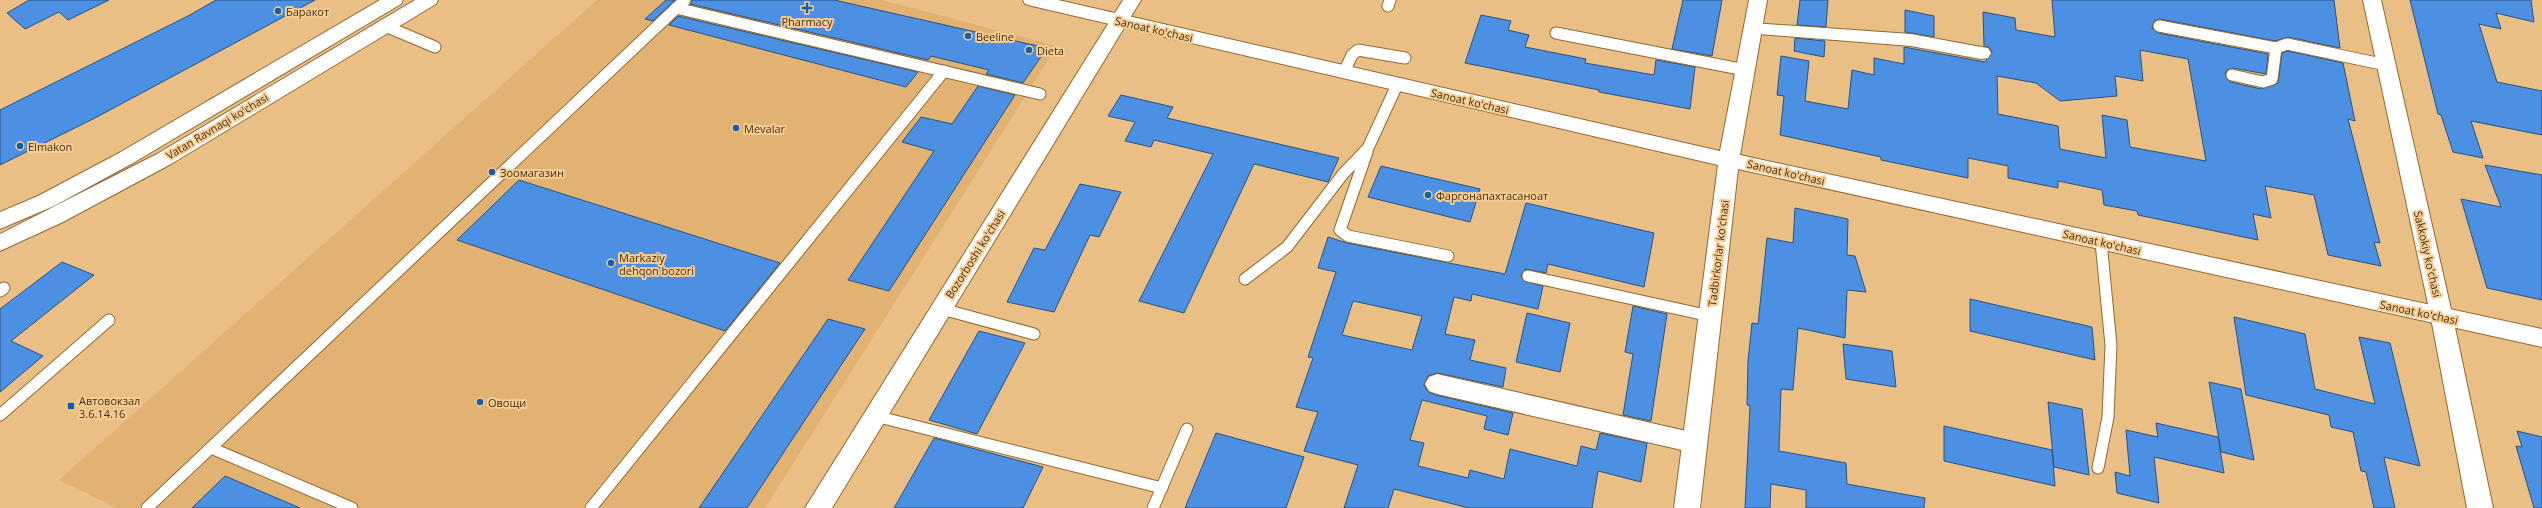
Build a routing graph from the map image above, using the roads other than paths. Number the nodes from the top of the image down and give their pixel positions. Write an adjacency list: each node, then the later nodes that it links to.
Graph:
1 (394, 0): 27 (main road, Vatan Ravnaqi ko'chasi)
2 (429, 0): 10 (main road, Vatan Ravnaqi ko'chasi)
3 (685, 0): 8 (lane)
4 (1032, 0): 9 (main road, Sanoat ko'chasi)
5 (1132, 0): 9 (main road, Bozorboshi ko'chasi)
6 (1758, 0): 12 (main road, Tadbirkorlar ko'chasi)
7 (2372, 0): 18 (main road, Sakkokiy ko'chasi)
8 (676, 8): 20 (lane); 44 (lane)
9 (1119, 22): 21 (main road, Sanoat ko'chasi); 33 (main road, Bozorboshi ko'chasi)
10 (385, 26): 14 (lane); 29 (main road, Vatan Ravnaqi ko'chasi)
11 (2159, 26): 15 (lane)
12 (1753, 29): 16 (main road); 19 (main road, Tadbirkorlar ko'chasi)
13 (1556, 33): 19 (lane)
14 (435, 47)
15 (2276, 48): 18 (lane); 22 (lane)
16 (1981, 53)
17 (1406, 58): 21 (lane)
18 (2386, 65): 35 (main road, Sakkokiy ko'chasi)
19 (1745, 70): 26 (main road, Tadbirkorlar ko'chasi)
20 (944, 71): 24 (lane); 49 (lane)
21 (1344, 72): 23 (main road, Sanoat ko'chasi)
22 (2232, 75)
23 (1396, 85): 25 (lane); 26 (main road, Sanoat ko'chasi)
24 (1040, 94)
25 (1368, 148): 30 (lane); 32 (lane)
26 (1729, 159): 28 (main road, Sanoat ko'chasi); 34 (main road, Tadbirkorlar ko'chasi)
27 (0, 221)
28 (2101, 242): 35 (main road, Sanoat ko'chasi); 45 (lane)
29 (0, 243)
30 (1448, 256)
31 (1528, 276): 34 (lane)
32 (1245, 280)
33 (942, 308): 37 (lane); 41 (main road, Bozorboshi ko'chasi)
34 (1710, 316): 43 (main road, Tadbirkorlar ko'chasi)
35 (2442, 318): 38 (main road, Sanoat ko'chasi); 53 (main road, Sakkokiy ko'chasi)
36 (109, 320): 40 (lane)
37 (1034, 334)
38 (2542, 338)
39 (1437, 384): 43 (main road)
40 (0, 415)
41 (875, 416): 46 (lane); 50 (main road, Bozorboshi ko'chasi)
42 (1187, 429): 46 (lane)
43 (1695, 443): 52 (main road, Tadbirkorlar ko'chasi)
44 (211, 448): 47 (lane); 48 (lane)
45 (2098, 468)
46 (1162, 488): 51 (lane)
47 (147, 508)
48 (352, 508)
49 (591, 508)
50 (818, 508)
51 (1153, 508)
52 (1688, 508)
53 (2480, 508)

